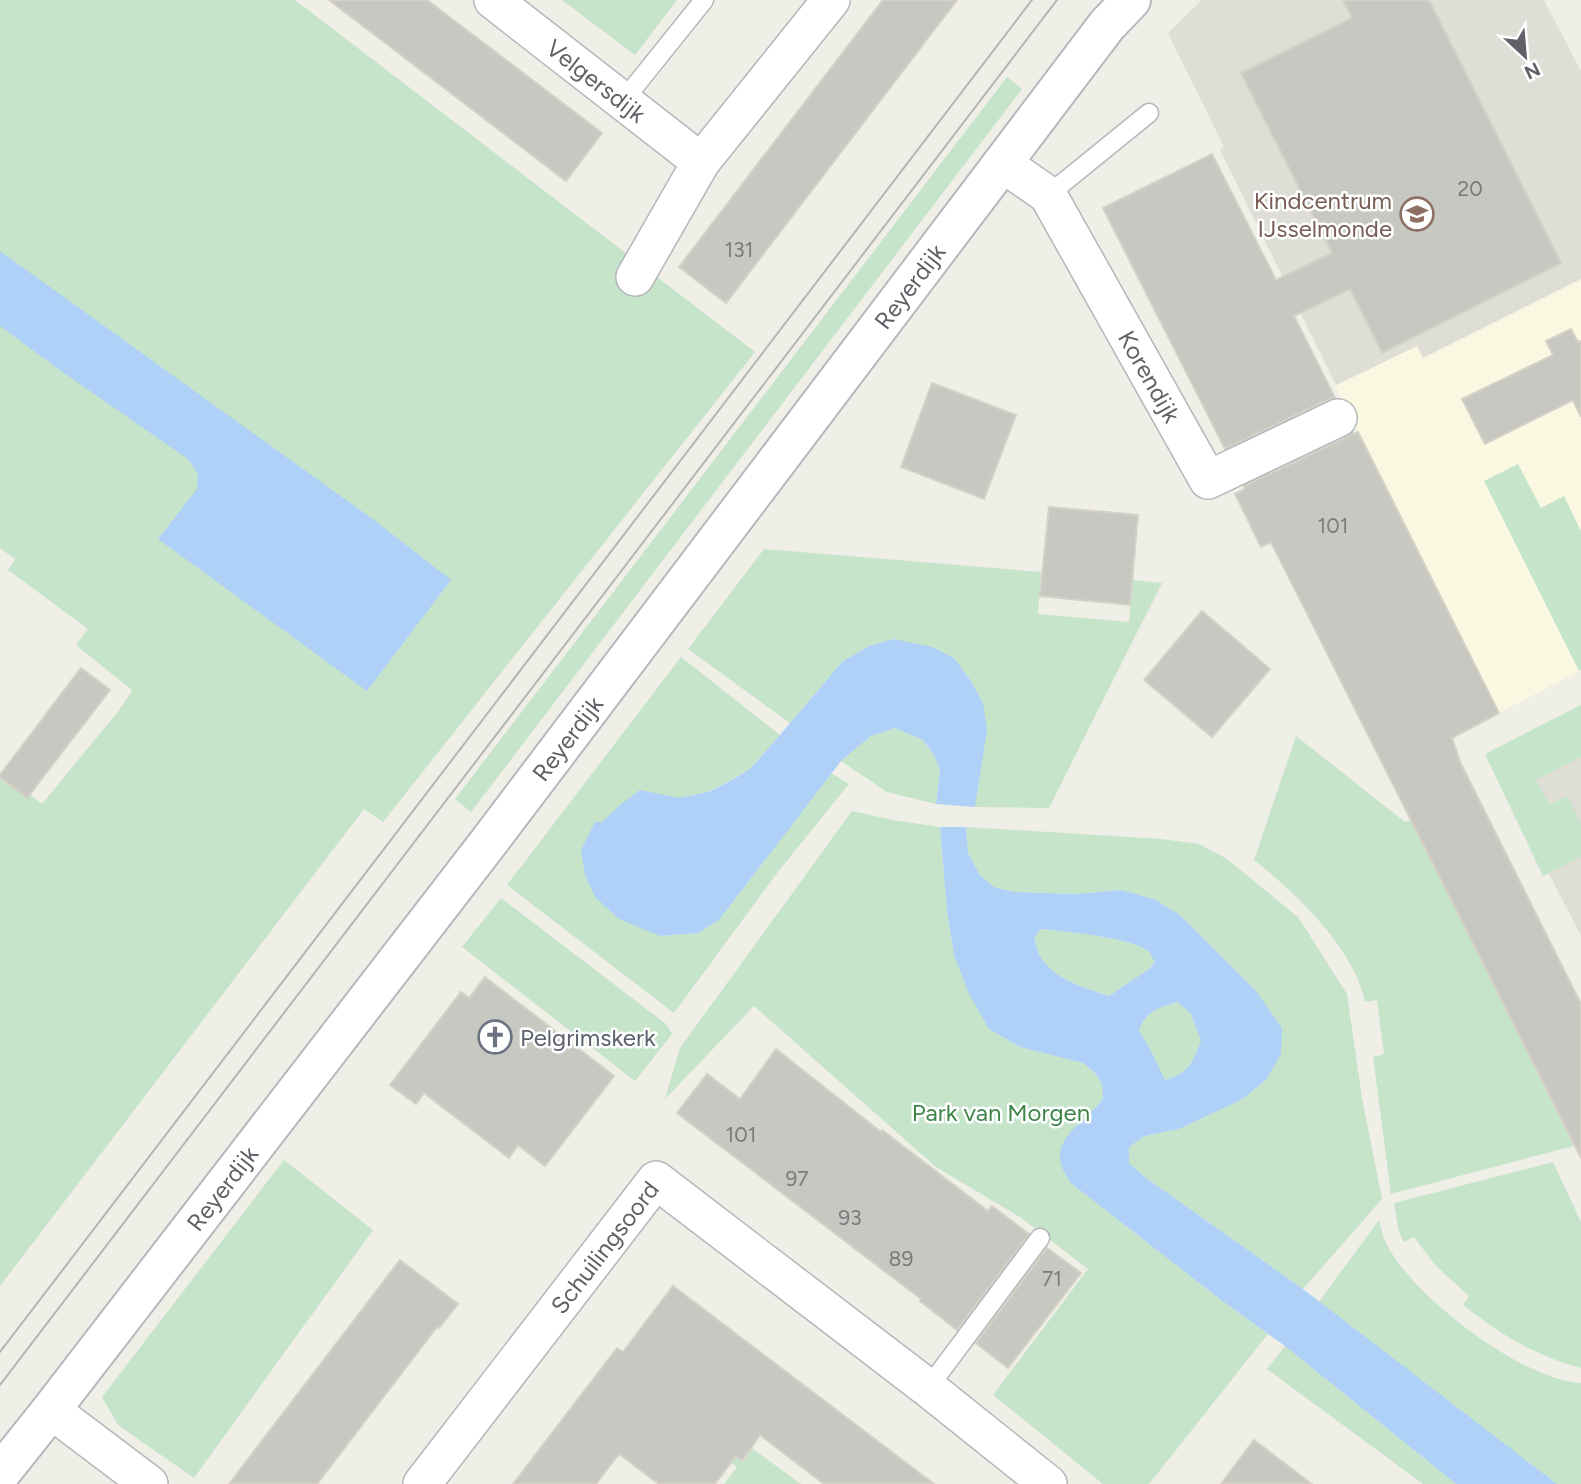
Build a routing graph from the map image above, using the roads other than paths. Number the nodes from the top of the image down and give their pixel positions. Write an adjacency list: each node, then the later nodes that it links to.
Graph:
1 (493, 0): 5 (street, Velgersdijk)
2 (704, 0): 5 (lane)
3 (831, 0): 7 (street)
4 (1131, 0): 8 (street, Reyerdijk)
5 (623, 101): 7 (street, Velgersdijk)
6 (1149, 113): 9 (lane)
7 (702, 162): 10 (street)
8 (1002, 163): 9 (street, Korendijk); 14 (street, Reyerdijk)
9 (1048, 194): 11 (street, Korendijk)
10 (635, 277)
11 (1338, 418)
12 (1040, 1238): 13 (lane)
13 (928, 1388): 17 (street, Schuilingsoord); 18 (street, Schuilingsoord)
14 (51, 1410): 15 (street, Reyerdijk); 16 (street)
15 (0, 1474)
16 (149, 1484)
17 (422, 1484)
18 (1048, 1484)

